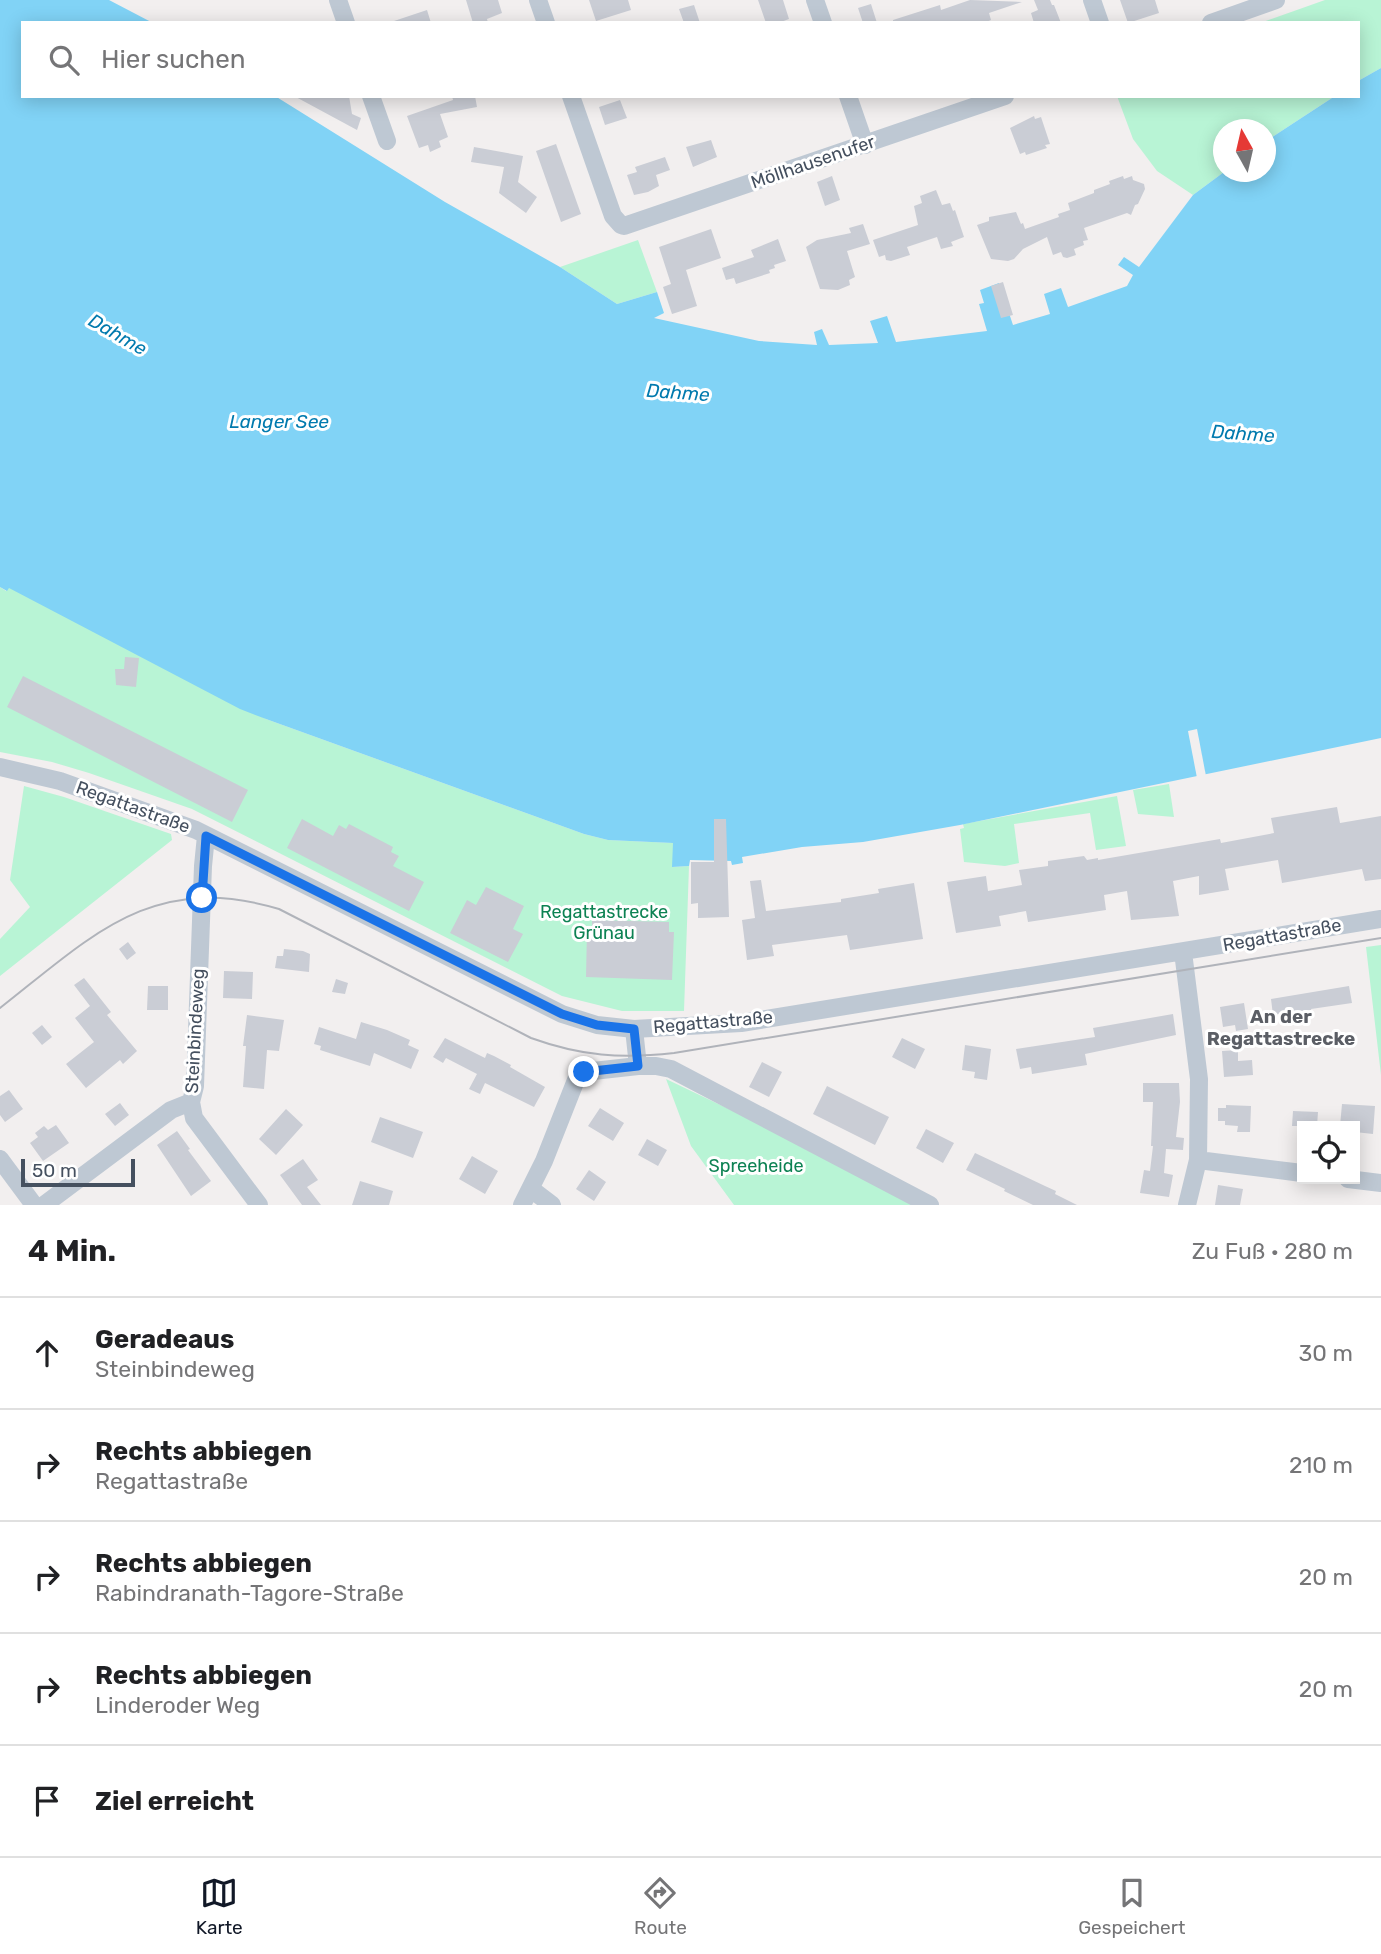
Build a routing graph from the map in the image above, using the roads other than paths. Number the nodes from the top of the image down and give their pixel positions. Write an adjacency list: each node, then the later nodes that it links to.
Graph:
1 (338, 0): 6 (street)
2 (538, 0): 7 (street)
3 (815, 0): 8 (street)
4 (1092, 0): 9 (street)
5 (1276, 0): 10 (street)
6 (345, 21)
7 (544, 21)
8 (821, 21)
9 (1099, 21)
10 (1217, 21)
11 (372, 98): 15 (street)
12 (572, 98): 16 (street, Möllhausenufer)
13 (849, 98): 16 (street)
14 (999, 98): 16 (street, Möllhausenufer)
15 (387, 141)
16 (865, 145)
17 (0, 767): 18 (street, Regattastraße)
18 (206, 836): 21 (street, Regattastraße); 23 (street, Steinbindeweg)
19 (1381, 919): 20 (street, Regattastraße)
20 (1183, 952): 21 (street, Regattastraße); 25 (street)
21 (634, 1029): 22 (street)
22 (638, 1066): 29 (street); 35 (street)
23 (191, 1102): 31 (street); 32 (street, Steinbindeweg)
24 (0, 1159): 30 (street)
25 (1198, 1160): 26 (street); 36 (street)
26 (1297, 1172)
27 (1360, 1180): 28 (street)
28 (1381, 1183)
29 (531, 1189): 33 (street); 34 (street)
30 (34, 1205)
31 (44, 1205)
32 (259, 1205)
33 (522, 1205)
34 (552, 1205)
35 (930, 1205)
36 (1187, 1205)

